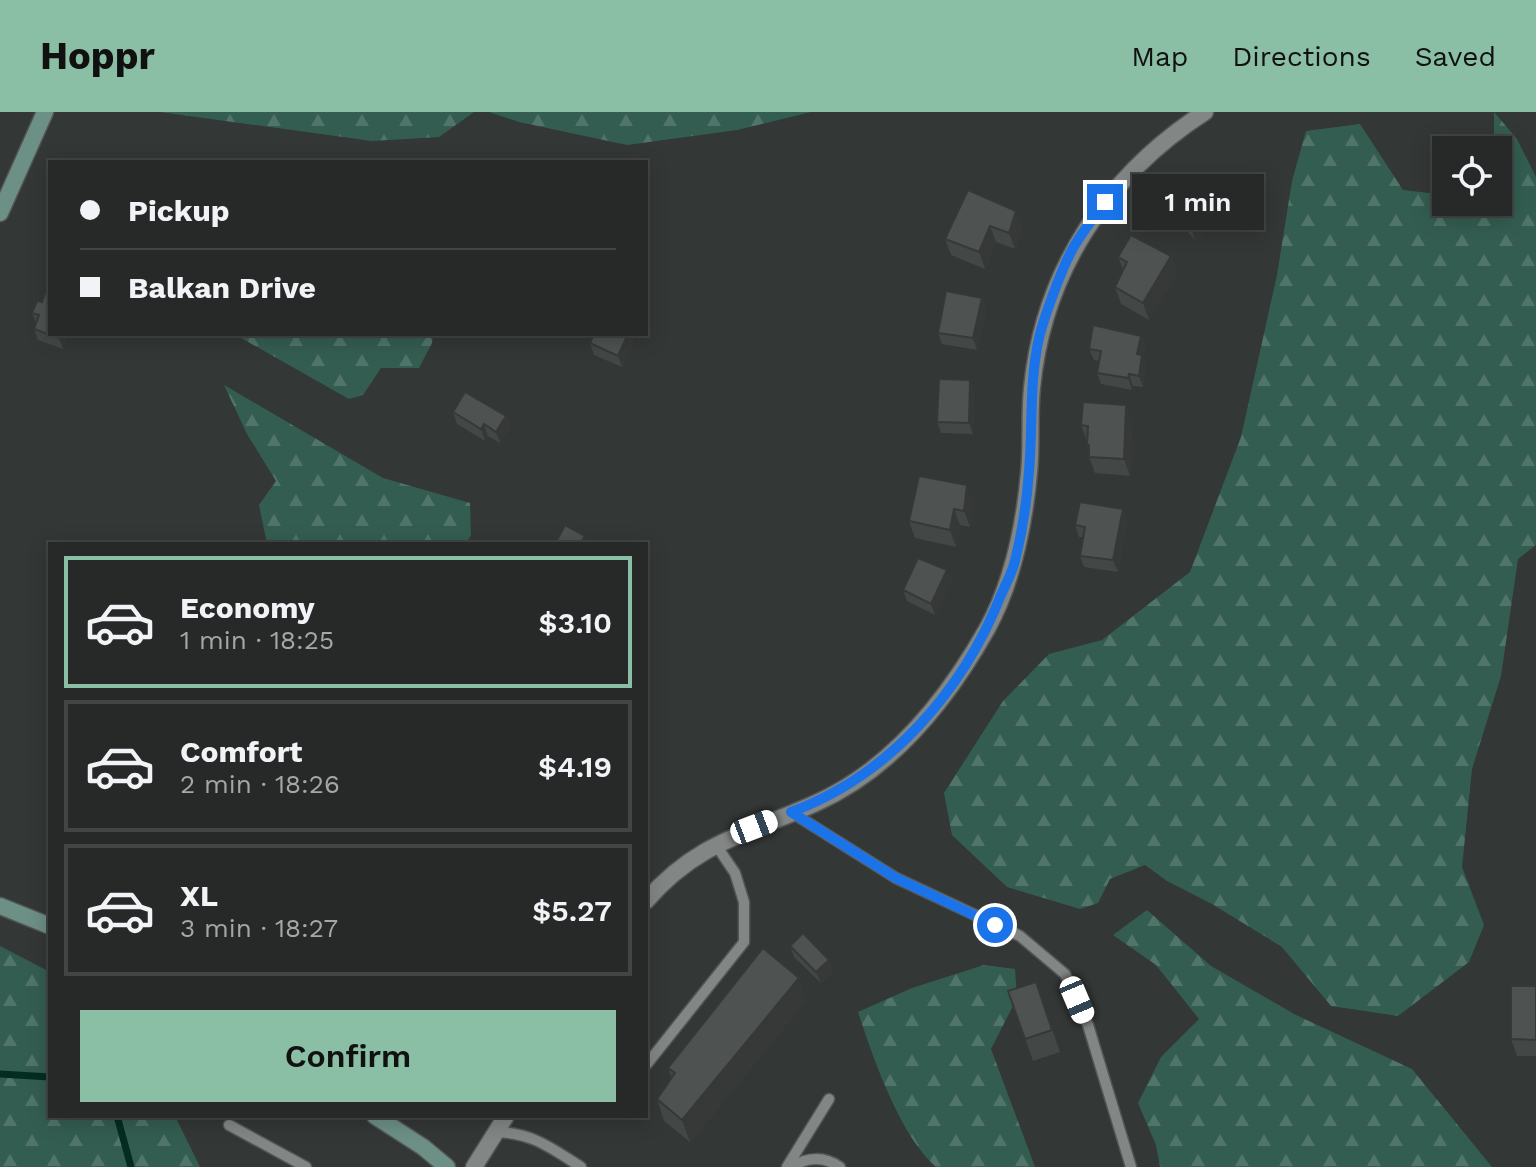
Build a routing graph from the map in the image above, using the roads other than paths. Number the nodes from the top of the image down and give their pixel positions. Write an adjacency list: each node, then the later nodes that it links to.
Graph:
1 (45, 112): 3 (street)
2 (1205, 112): 4 (street)
3 (0, 213)
4 (791, 812): 5 (street); 21 (lane)
5 (716, 845): 6 (street); 9 (lane)
6 (648, 899)
7 (0, 906): 8 (street)
8 (48, 925)
9 (648, 1063)
10 (829, 1099): 19 (lane)
11 (378, 1118): 16 (street)
12 (505, 1118): 14 (street)
13 (229, 1125): 15 (lane)
14 (496, 1132): 17 (street); 18 (lane)
15 (306, 1167)
16 (447, 1167)
17 (474, 1167)
18 (581, 1167)
19 (789, 1167): 20 (lane)
20 (840, 1167)
21 (1131, 1167)

